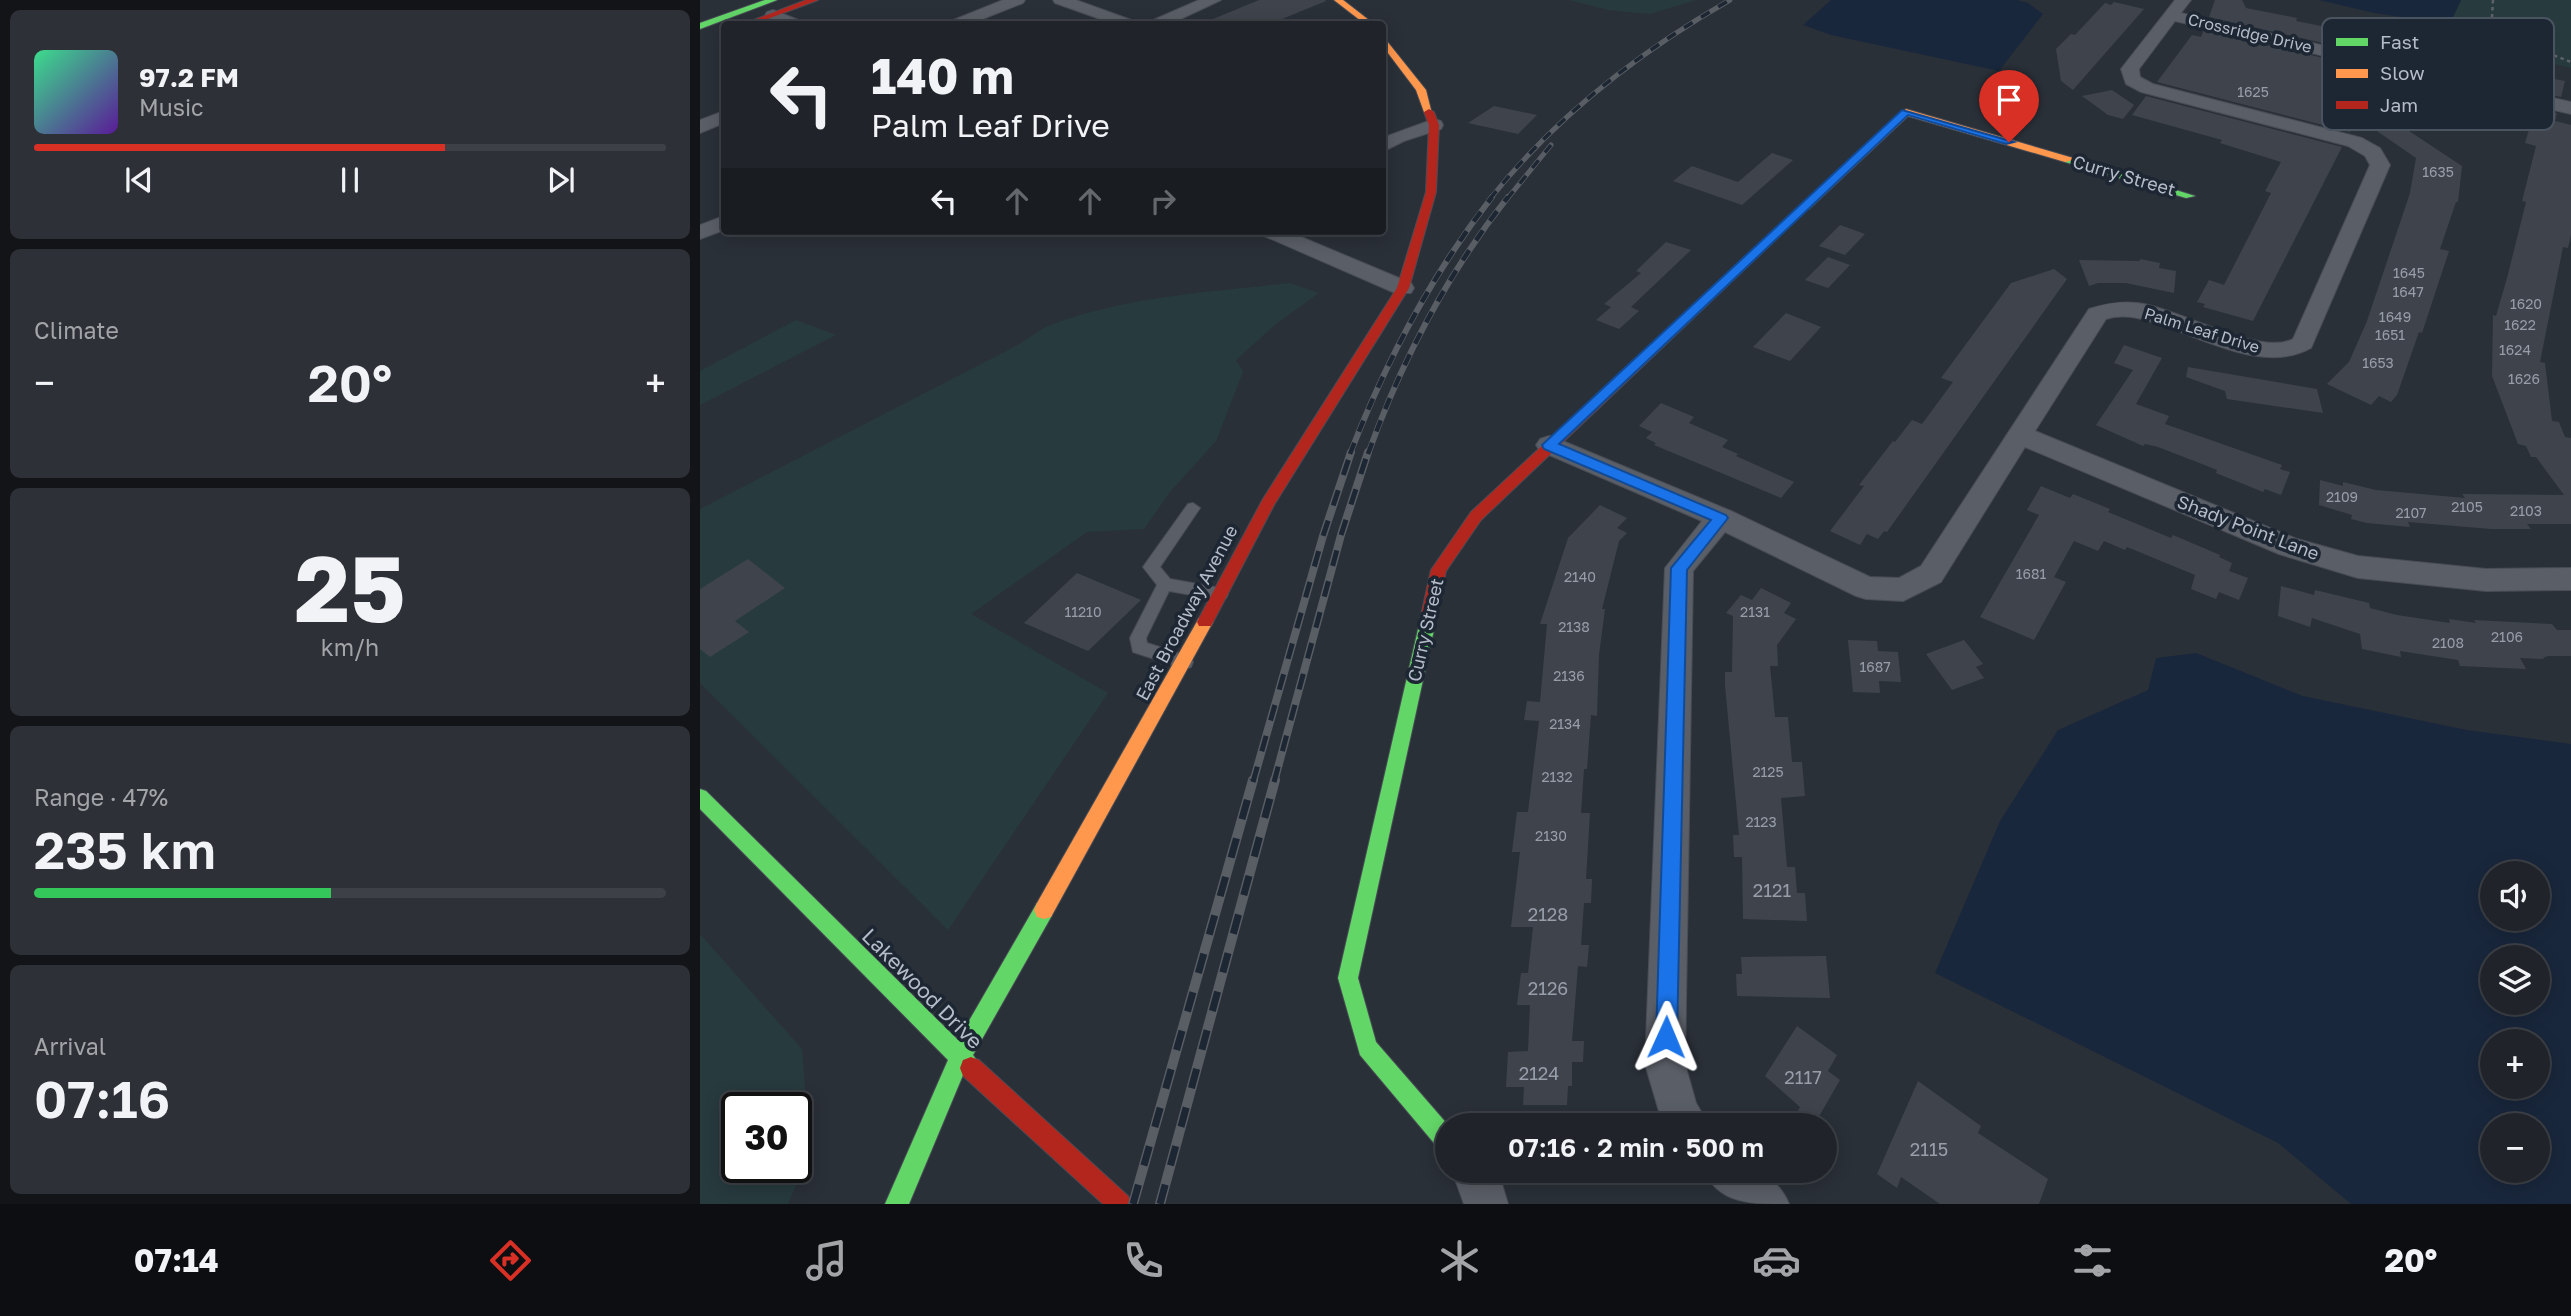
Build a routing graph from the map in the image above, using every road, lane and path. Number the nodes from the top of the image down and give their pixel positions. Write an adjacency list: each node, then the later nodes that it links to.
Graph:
1 (814, 0): 7 (street)
2 (1017, 0): 12 (street)
3 (1061, 0): 13 (street)
4 (1213, 0): 14 (street)
5 (1338, 0): 15 (street)
6 (2493, 0): 9 (path)
7 (773, 7): 10 (street); 11 (street); 16 (street)
8 (2178, 8): 20 (street, Crossridge Drive); 35 (street, Palm Leaf Drive)
9 (2493, 18)
10 (750, 21)
11 (791, 21)
12 (964, 21)
13 (1120, 21)
14 (1164, 21)
15 (1366, 21)
16 (700, 26)
17 (721, 33): 18 (street)
18 (700, 41)
19 (1386, 43): 27 (street, East Broadway Avenue)
20 (2322, 45)
21 (2554, 56): 22 (path)
22 (2571, 62)
23 (2554, 104): 24 (street, Crossridge Drive)
24 (2571, 108)
25 (721, 118): 28 (street)
26 (1392, 120): 27 (street)
27 (1434, 125): 29 (street); 34 (street, East Broadway Avenue)
28 (700, 127)
29 (1386, 144)
30 (2190, 196): 36 (street, Curry Street)
31 (721, 223): 32 (street)
32 (700, 233)
33 (1278, 235): 34 (street)
34 (1403, 288): 41 (street, East Broadway Avenue)
35 (2020, 435): 38 (street, Palm Leaf Drive); 39 (street, Shady Point Lane)
36 (1549, 445): 38 (street, Palm Leaf Drive); 46 (street, Curry Street)
37 (1194, 508): 40 (lane)
38 (1721, 518): 45 (street)
39 (2571, 579)
40 (1165, 584): 41 (lane); 42 (lane)
41 (1220, 594): 42 (street, East Broadway Avenue)
42 (1185, 662): 44 (street, East Broadway Avenue)
43 (700, 797): 44 (street, Lakewood Drive)
44 (960, 1058): 49 (street, Lakewood Drive); 50 (street, East Broadway Avenue)
45 (1679, 1113)
46 (1435, 1127)
47 (1481, 1183): 51 (street)
48 (1737, 1183): 52 (street)
49 (1110, 1202)
50 (897, 1204)
51 (1486, 1204)
52 (1767, 1204)

